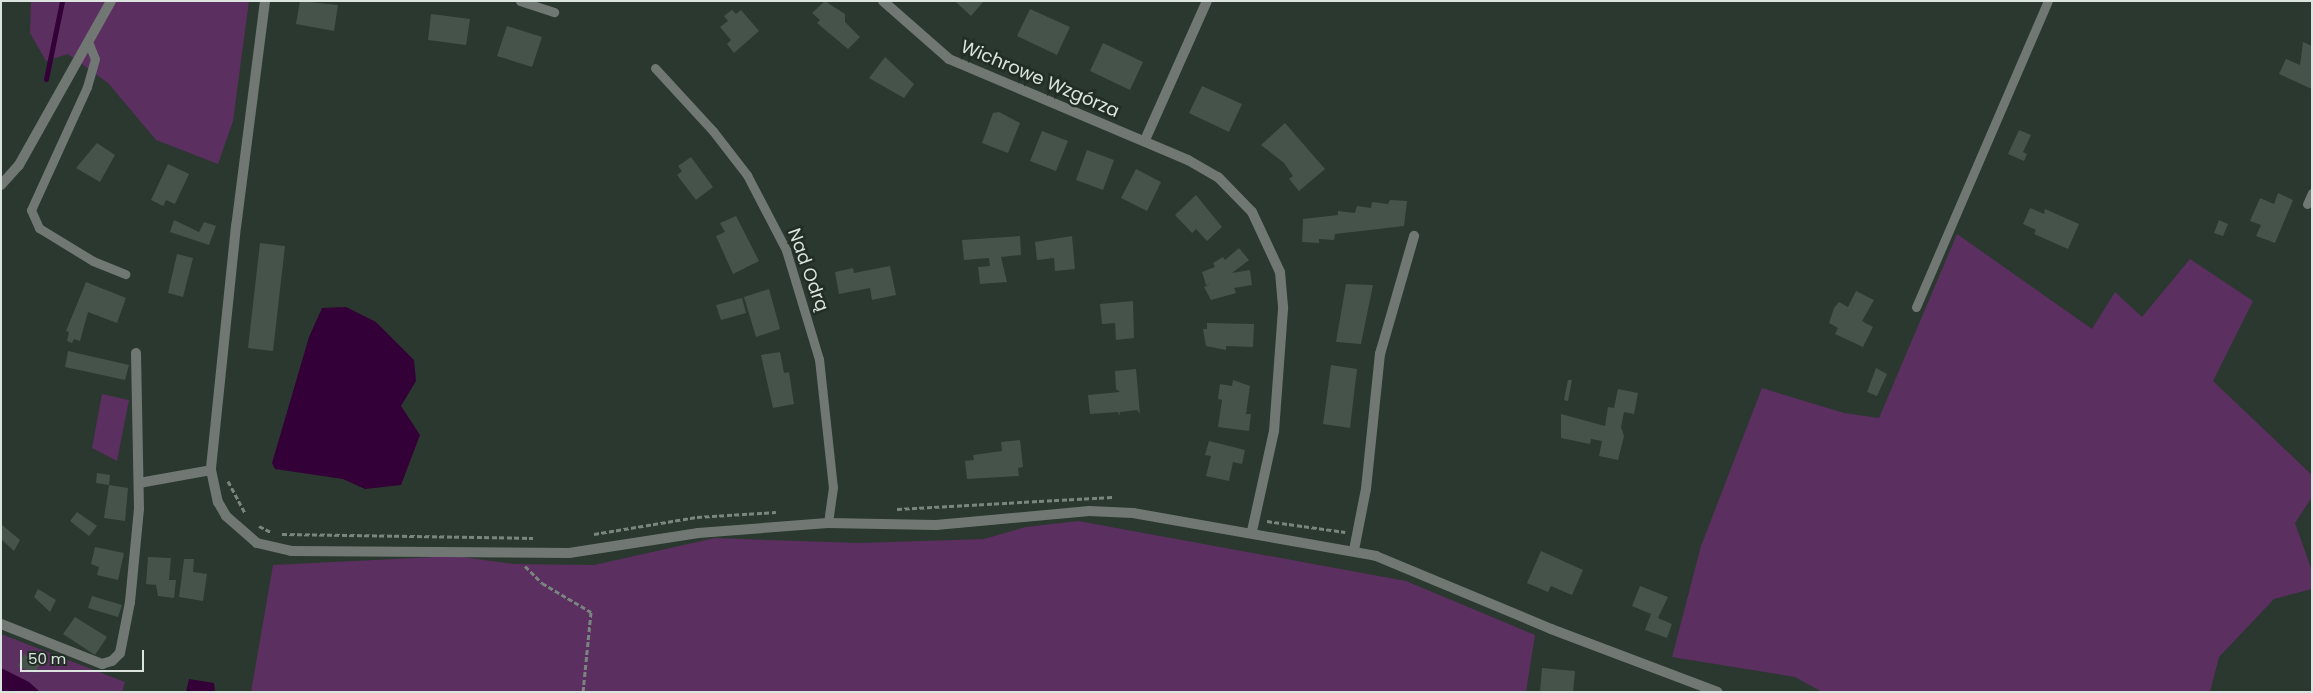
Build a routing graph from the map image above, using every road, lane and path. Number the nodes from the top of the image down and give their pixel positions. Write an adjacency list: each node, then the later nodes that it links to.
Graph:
1 (111, 1): 8 (street)
2 (265, 1): 18 (street)
3 (520, 1): 7 (lane)
4 (883, 1): 10 (street, Wichrowe Wzgórza)
5 (1208, 1): 10 (street)
6 (2048, 1): 16 (lane)
7 (554, 12)
8 (89, 44): 11 (street); 15 (lane)
9 (655, 68): 20 (lane, Nad Odrą)
10 (1145, 140): 21 (street, Wichrowe Wzgórza)
11 (1, 185)
12 (2312, 193): 13 (lane)
13 (2306, 204)
14 (1414, 236): 22 (street)
15 (125, 274)
16 (1916, 307)
17 (136, 353): 19 (street)
18 (211, 470): 19 (street); 23 (street)
19 (139, 483): 24 (street)
20 (828, 523): 21 (street); 23 (street)
21 (1252, 531): 22 (street)
22 (1354, 550): 26 (street)
23 (512, 553): 25 (path)
24 (1, 624)
25 (582, 692)
26 (1718, 692)

